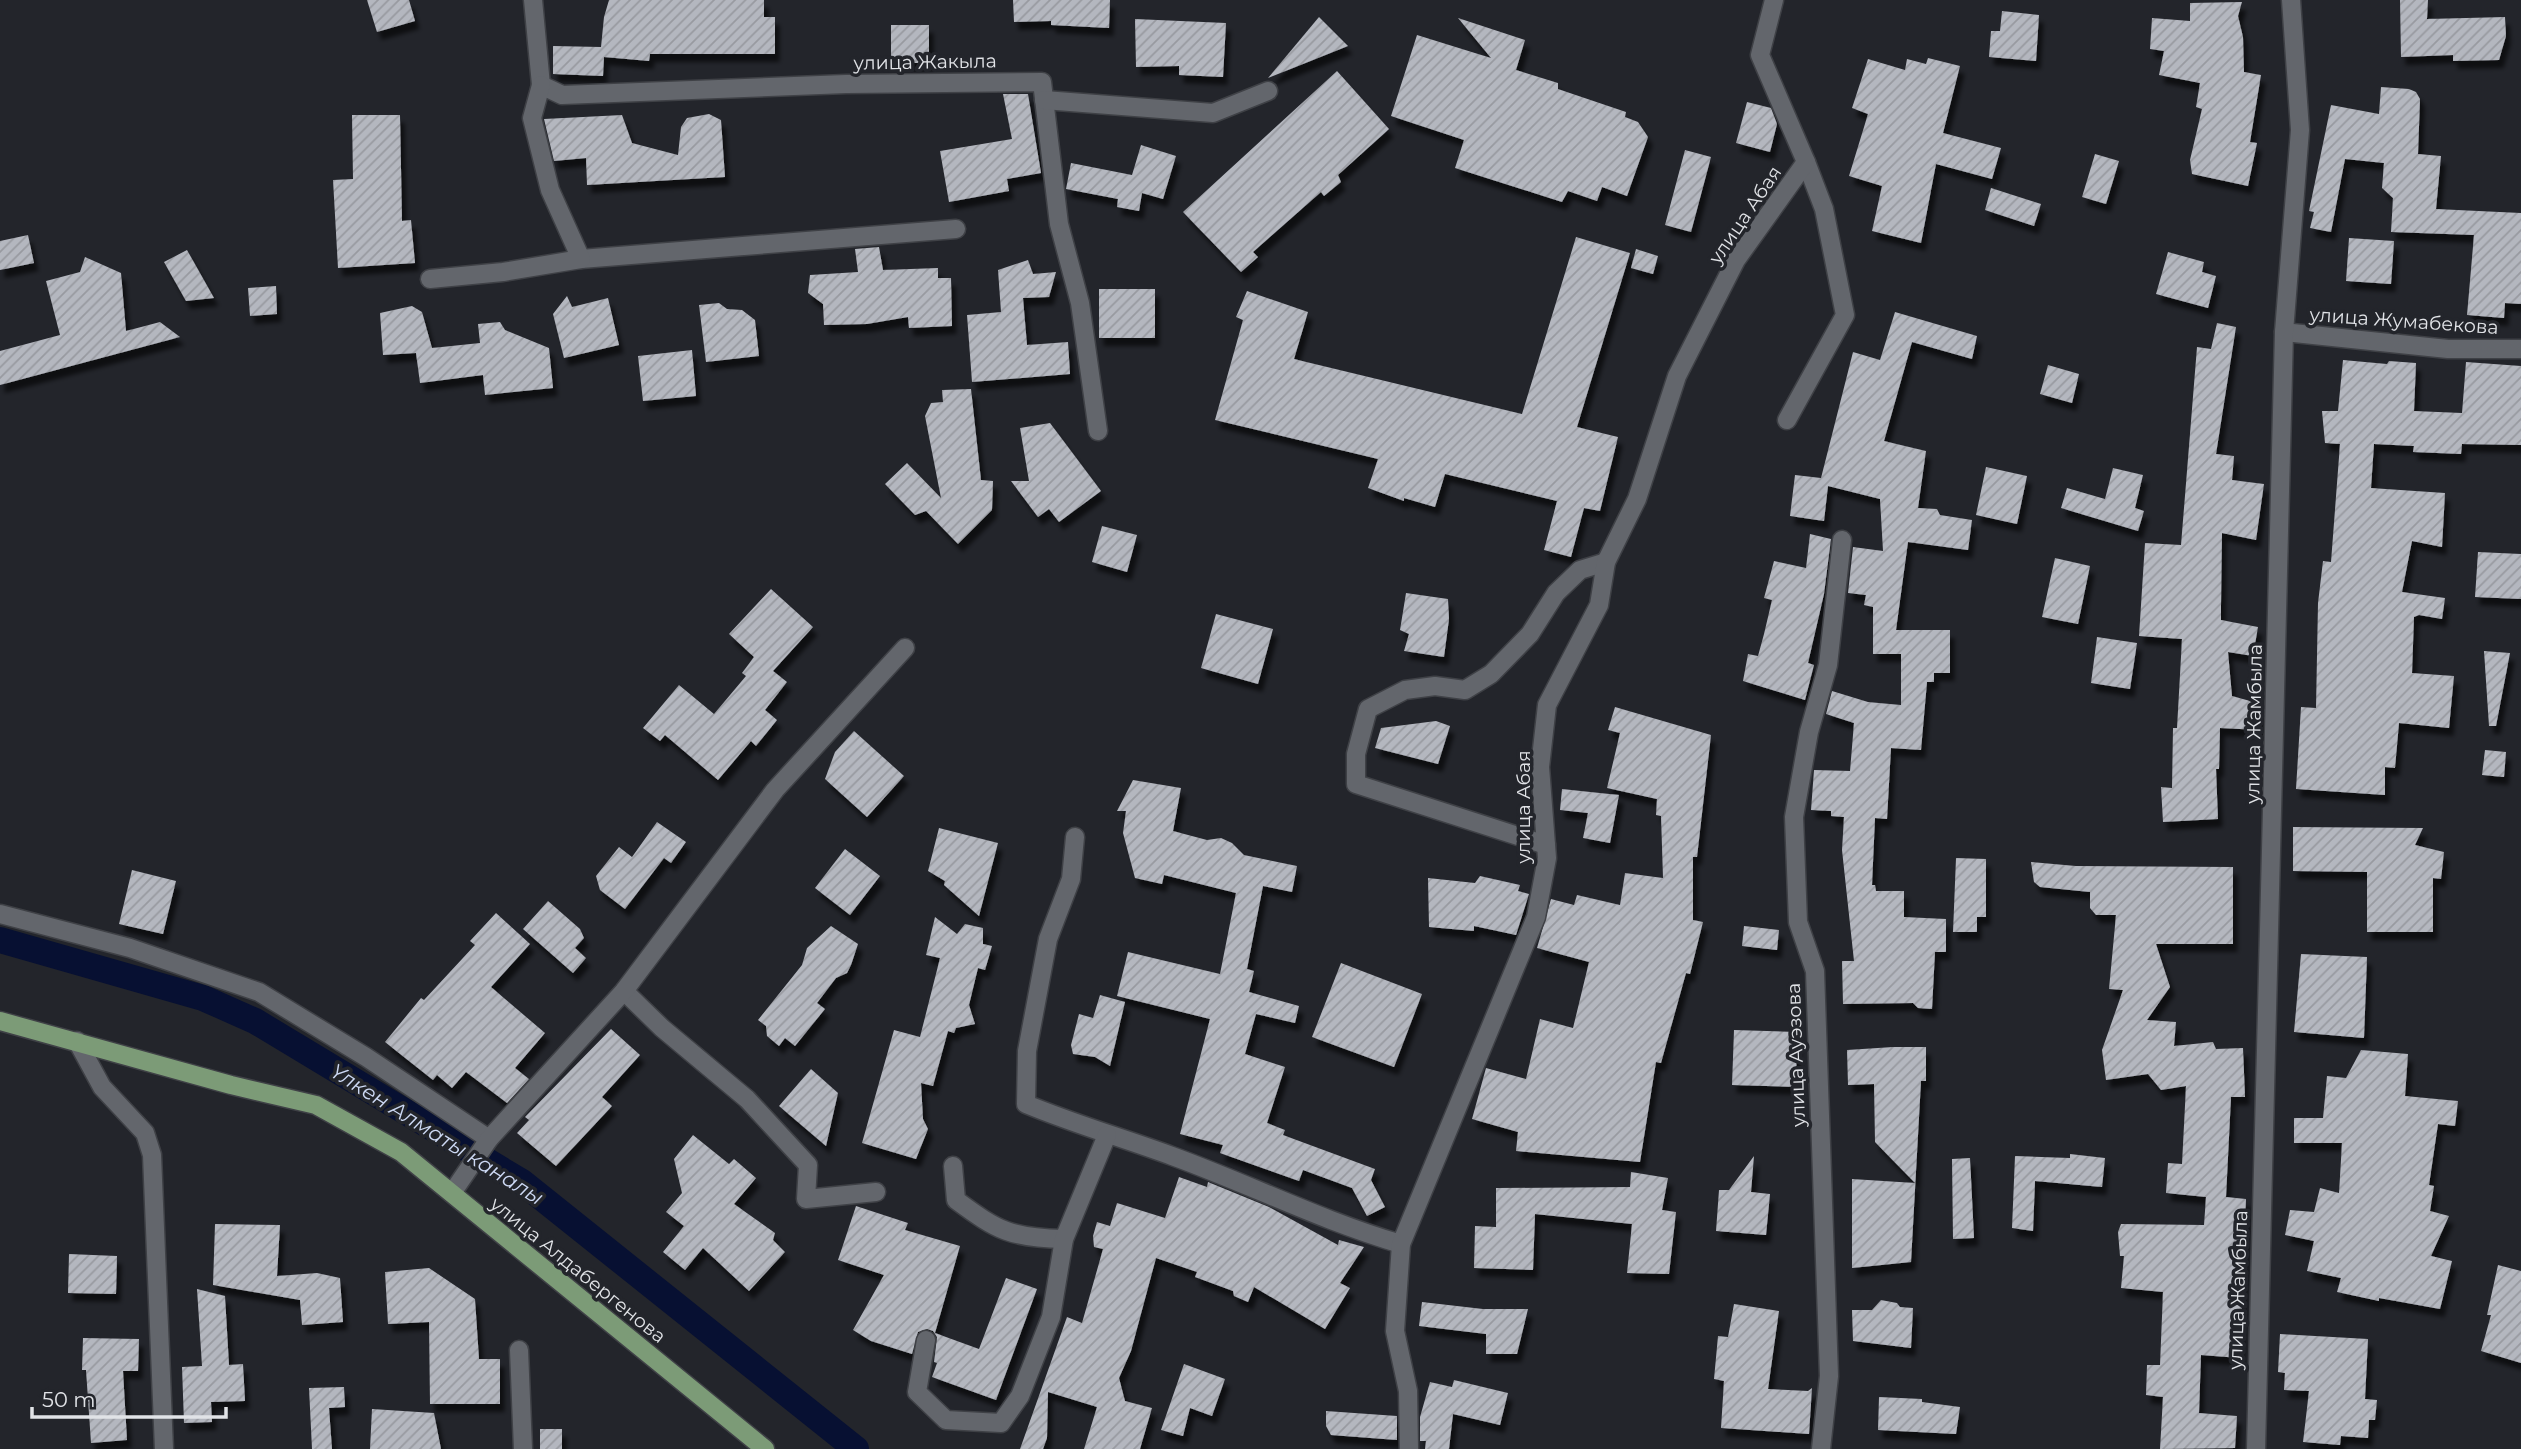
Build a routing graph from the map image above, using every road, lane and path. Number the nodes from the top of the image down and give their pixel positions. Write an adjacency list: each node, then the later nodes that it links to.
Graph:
1 (533, 0): 4 (street)
2 (1774, 0): 7 (street, улица Абая)
3 (2291, 0): 11 (street, улица Жамбыла)
4 (541, 85): 6 (street, улица Жакыла); 9 (street)
5 (1268, 91): 6 (street)
6 (1044, 100): 14 (street)
7 (1807, 162): 13 (street); 16 (street, улица Абая)
8 (956, 229): 9 (street)
9 (581, 259): 10 (street)
10 (430, 279)
11 (2284, 332): 12 (street, улица Жумабекова); 38 (street, улица Жамбыла)
12 (2521, 349)
13 (1787, 419)
14 (1098, 431)
15 (1842, 540): 37 (street, улица Ауэзова)
16 (1606, 562): 19 (street, улица Абая); 19 (street)
17 (905, 648): 21 (street)
18 (1075, 837): 24 (street)
19 (1546, 845): 30 (street, улица Абая)
20 (0, 914): 25 (street)
21 (624, 991): 25 (street); 27 (street)
22 (0, 1021): 23 (main road, улица Алдабергенова)
23 (77, 1041): 28 (main road, улица Алдабергенова); 33 (street)
24 (1107, 1135): 29 (street); 30 (street)
25 (489, 1139): 28 (street)
26 (953, 1166): 29 (street)
27 (876, 1192)
28 (452, 1194): 35 (main road, улица Алдабергенова)
29 (1064, 1239): 31 (street)
30 (1401, 1244): 36 (street, улица Абая)
31 (926, 1340)
32 (519, 1350): 34 (street)
33 (164, 1449)
34 (523, 1449)
35 (765, 1449)
36 (1409, 1449)
37 (1821, 1449)
38 (2256, 1449)

